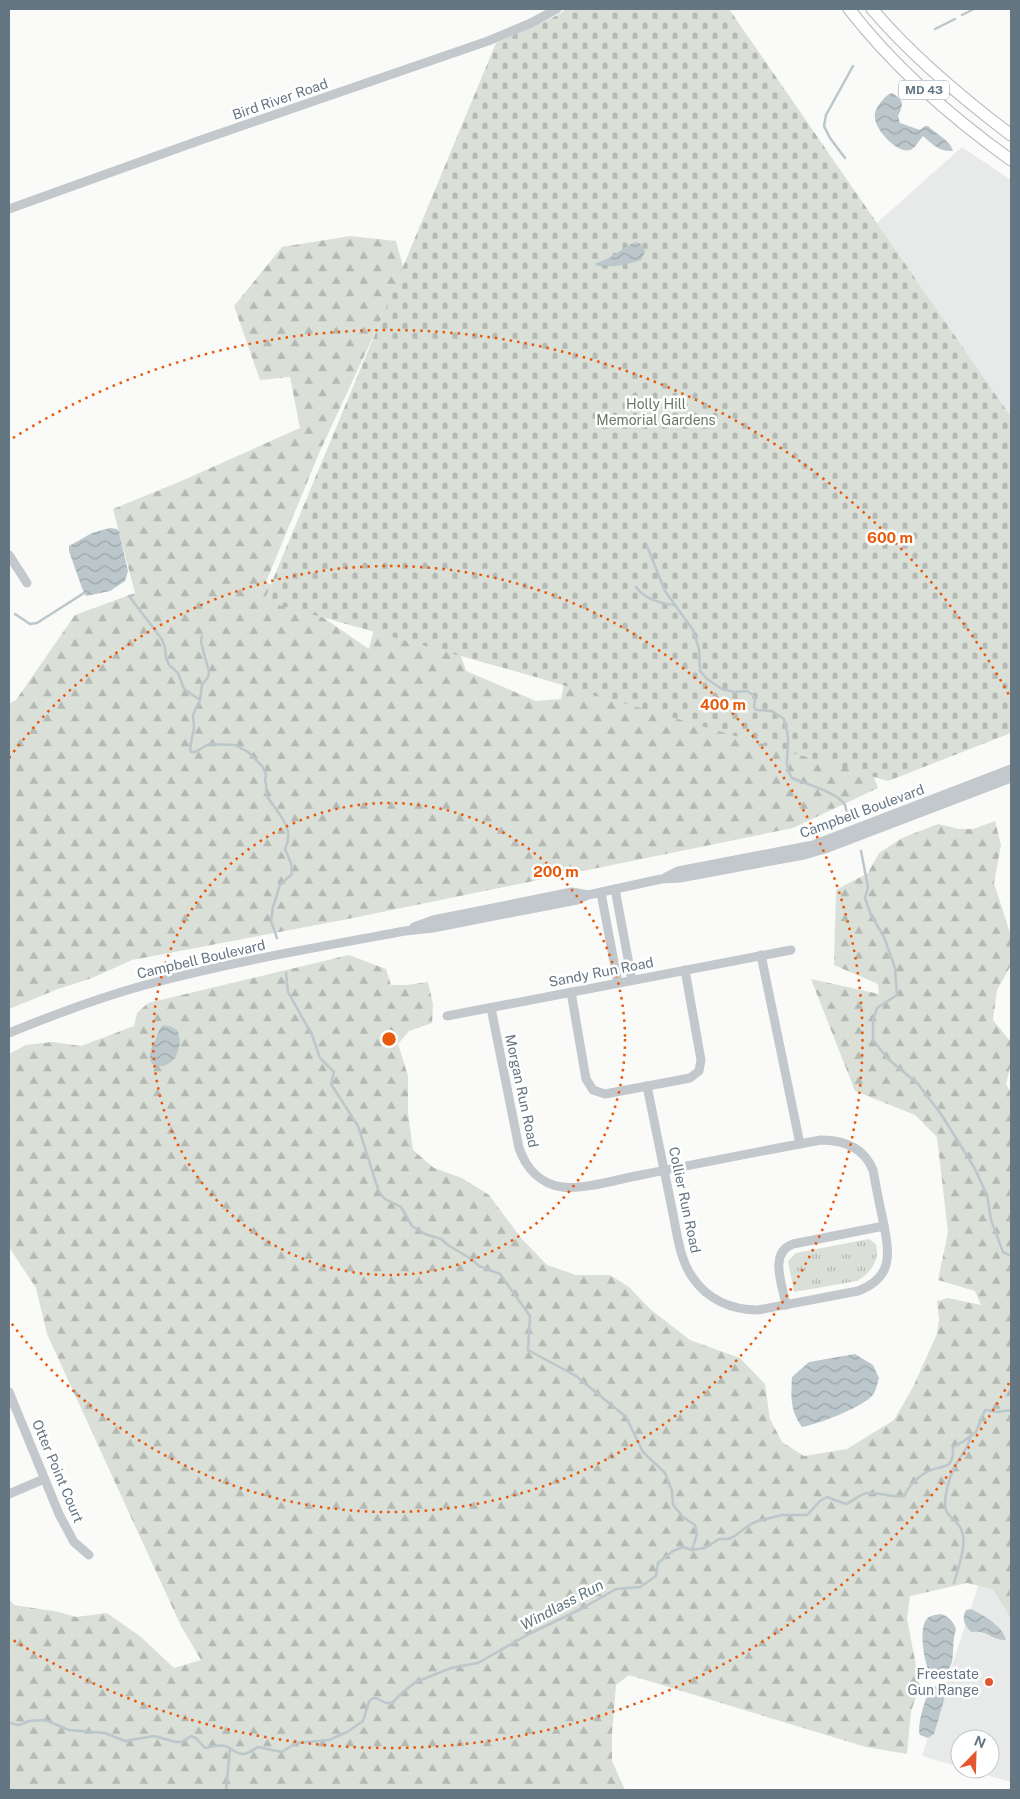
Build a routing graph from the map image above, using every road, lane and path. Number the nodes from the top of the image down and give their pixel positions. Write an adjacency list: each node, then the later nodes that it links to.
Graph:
1 (557, 9): 6 (street, Bird River Road)
2 (849, 9): 5 (main road, MD 43)
3 (872, 9): 4 (main road, MD 43)
4 (1011, 136)
5 (1011, 160)
6 (9, 209)
7 (9, 555): 8 (street)
8 (27, 583)
9 (1011, 769): 11 (street, Campbell Boulevard)
10 (1011, 778): 11 (street, Campbell Boulevard)
11 (661, 879): 12 (street, Campbell Boulevard)
12 (615, 889): 13 (street, Campbell Boulevard); 17 (street)
13 (601, 892): 18 (street); 22 (street, Campbell Boulevard)
14 (791, 950): 15 (street, Sandy Run Road)
15 (762, 956): 16 (street, Sandy Run Road); 24 (street)
16 (686, 970): 17 (street, Sandy Run Road); 23 (street)
17 (632, 980): 18 (street, Sandy Run Road)
18 (618, 983): 19 (street, Sandy Run Road)
19 (571, 992): 20 (street, Sandy Run Road); 23 (street)
20 (491, 1008): 21 (street, Sandy Run Road); 25 (street, Morgan Run Road)
21 (447, 1016)
22 (9, 1033)
23 (647, 1086): 25 (street, Collier Run Road)
24 (800, 1144): 25 (street, Morgan Run Road); 26 (street, Collier Run Road)
25 (664, 1170): 27 (street, Collier Run Road)
26 (884, 1226): 27 (street, Collier Run Road); 27 (street)
27 (786, 1305)
28 (9, 1392): 29 (street, Otter Point Court)
29 (44, 1479): 30 (street); 31 (street, Otter Point Court)
30 (9, 1494)
31 (89, 1556)

